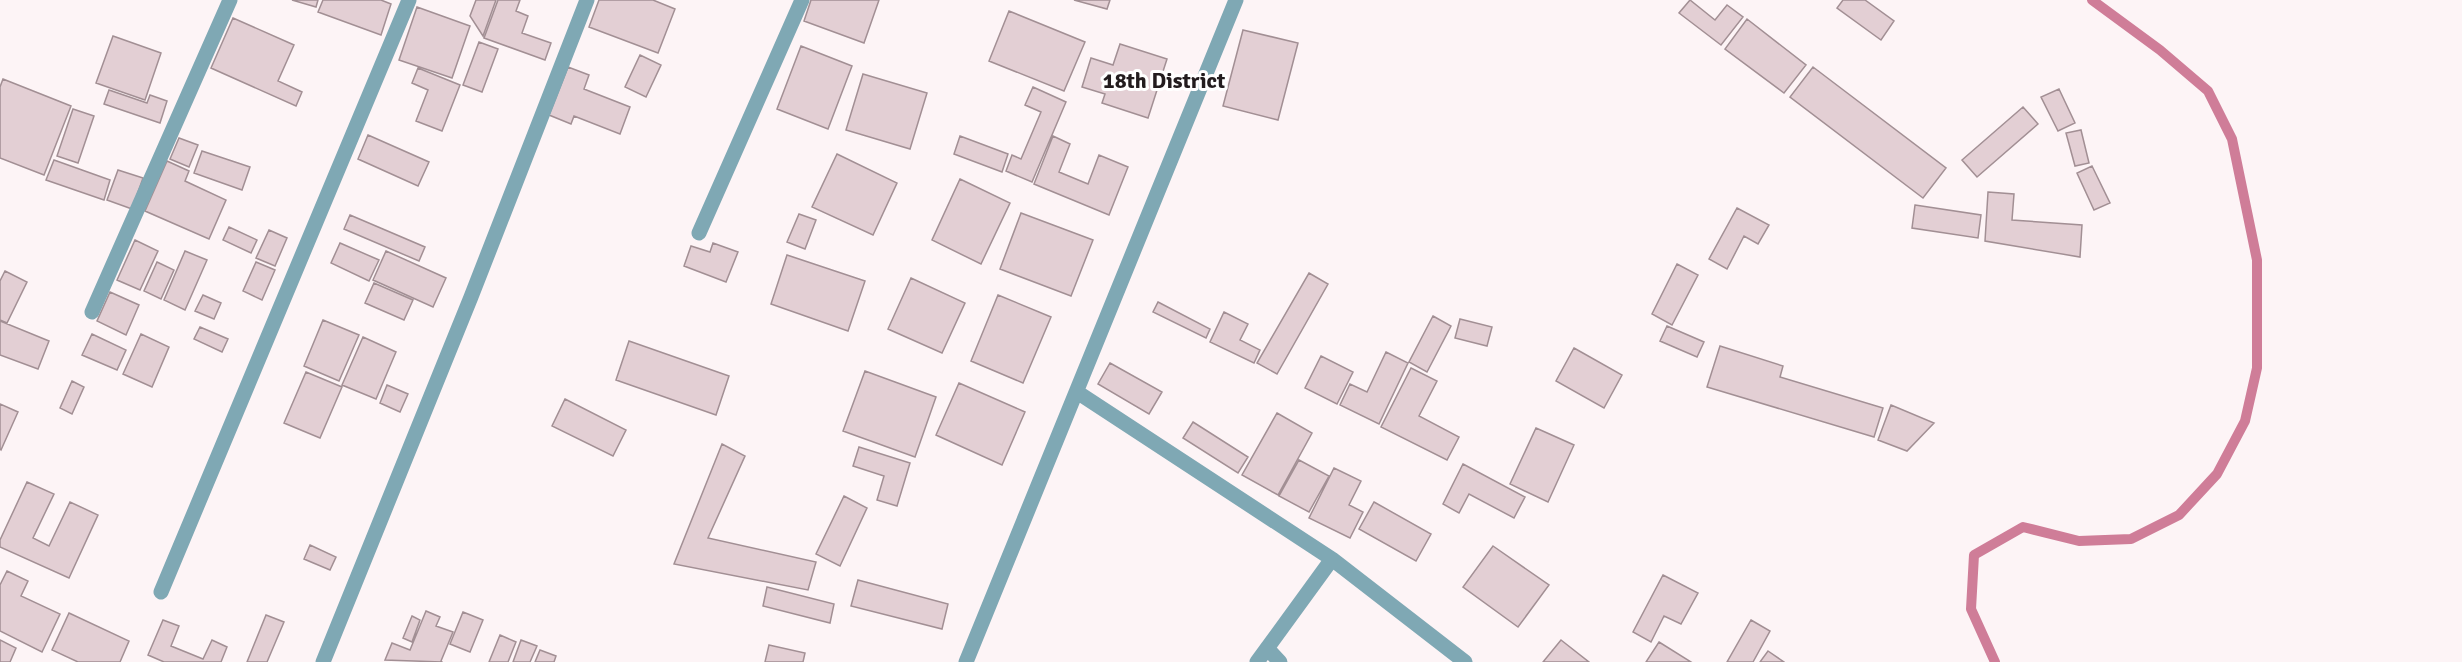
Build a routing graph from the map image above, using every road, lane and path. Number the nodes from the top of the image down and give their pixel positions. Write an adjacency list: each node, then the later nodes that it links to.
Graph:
1 (230, 0): 7 (street)
2 (409, 0): 10 (street)
3 (587, 0): 12 (street)
4 (802, 0): 6 (street)
5 (1236, 0): 8 (street)
6 (699, 233)
7 (92, 312)
8 (1077, 392): 9 (street); 13 (street)
9 (1332, 559): 11 (street); 16 (street)
10 (161, 592)
11 (1267, 648): 14 (street); 15 (street)
12 (323, 662)
13 (966, 662)
14 (1257, 662)
15 (1280, 662)
16 (1465, 662)

